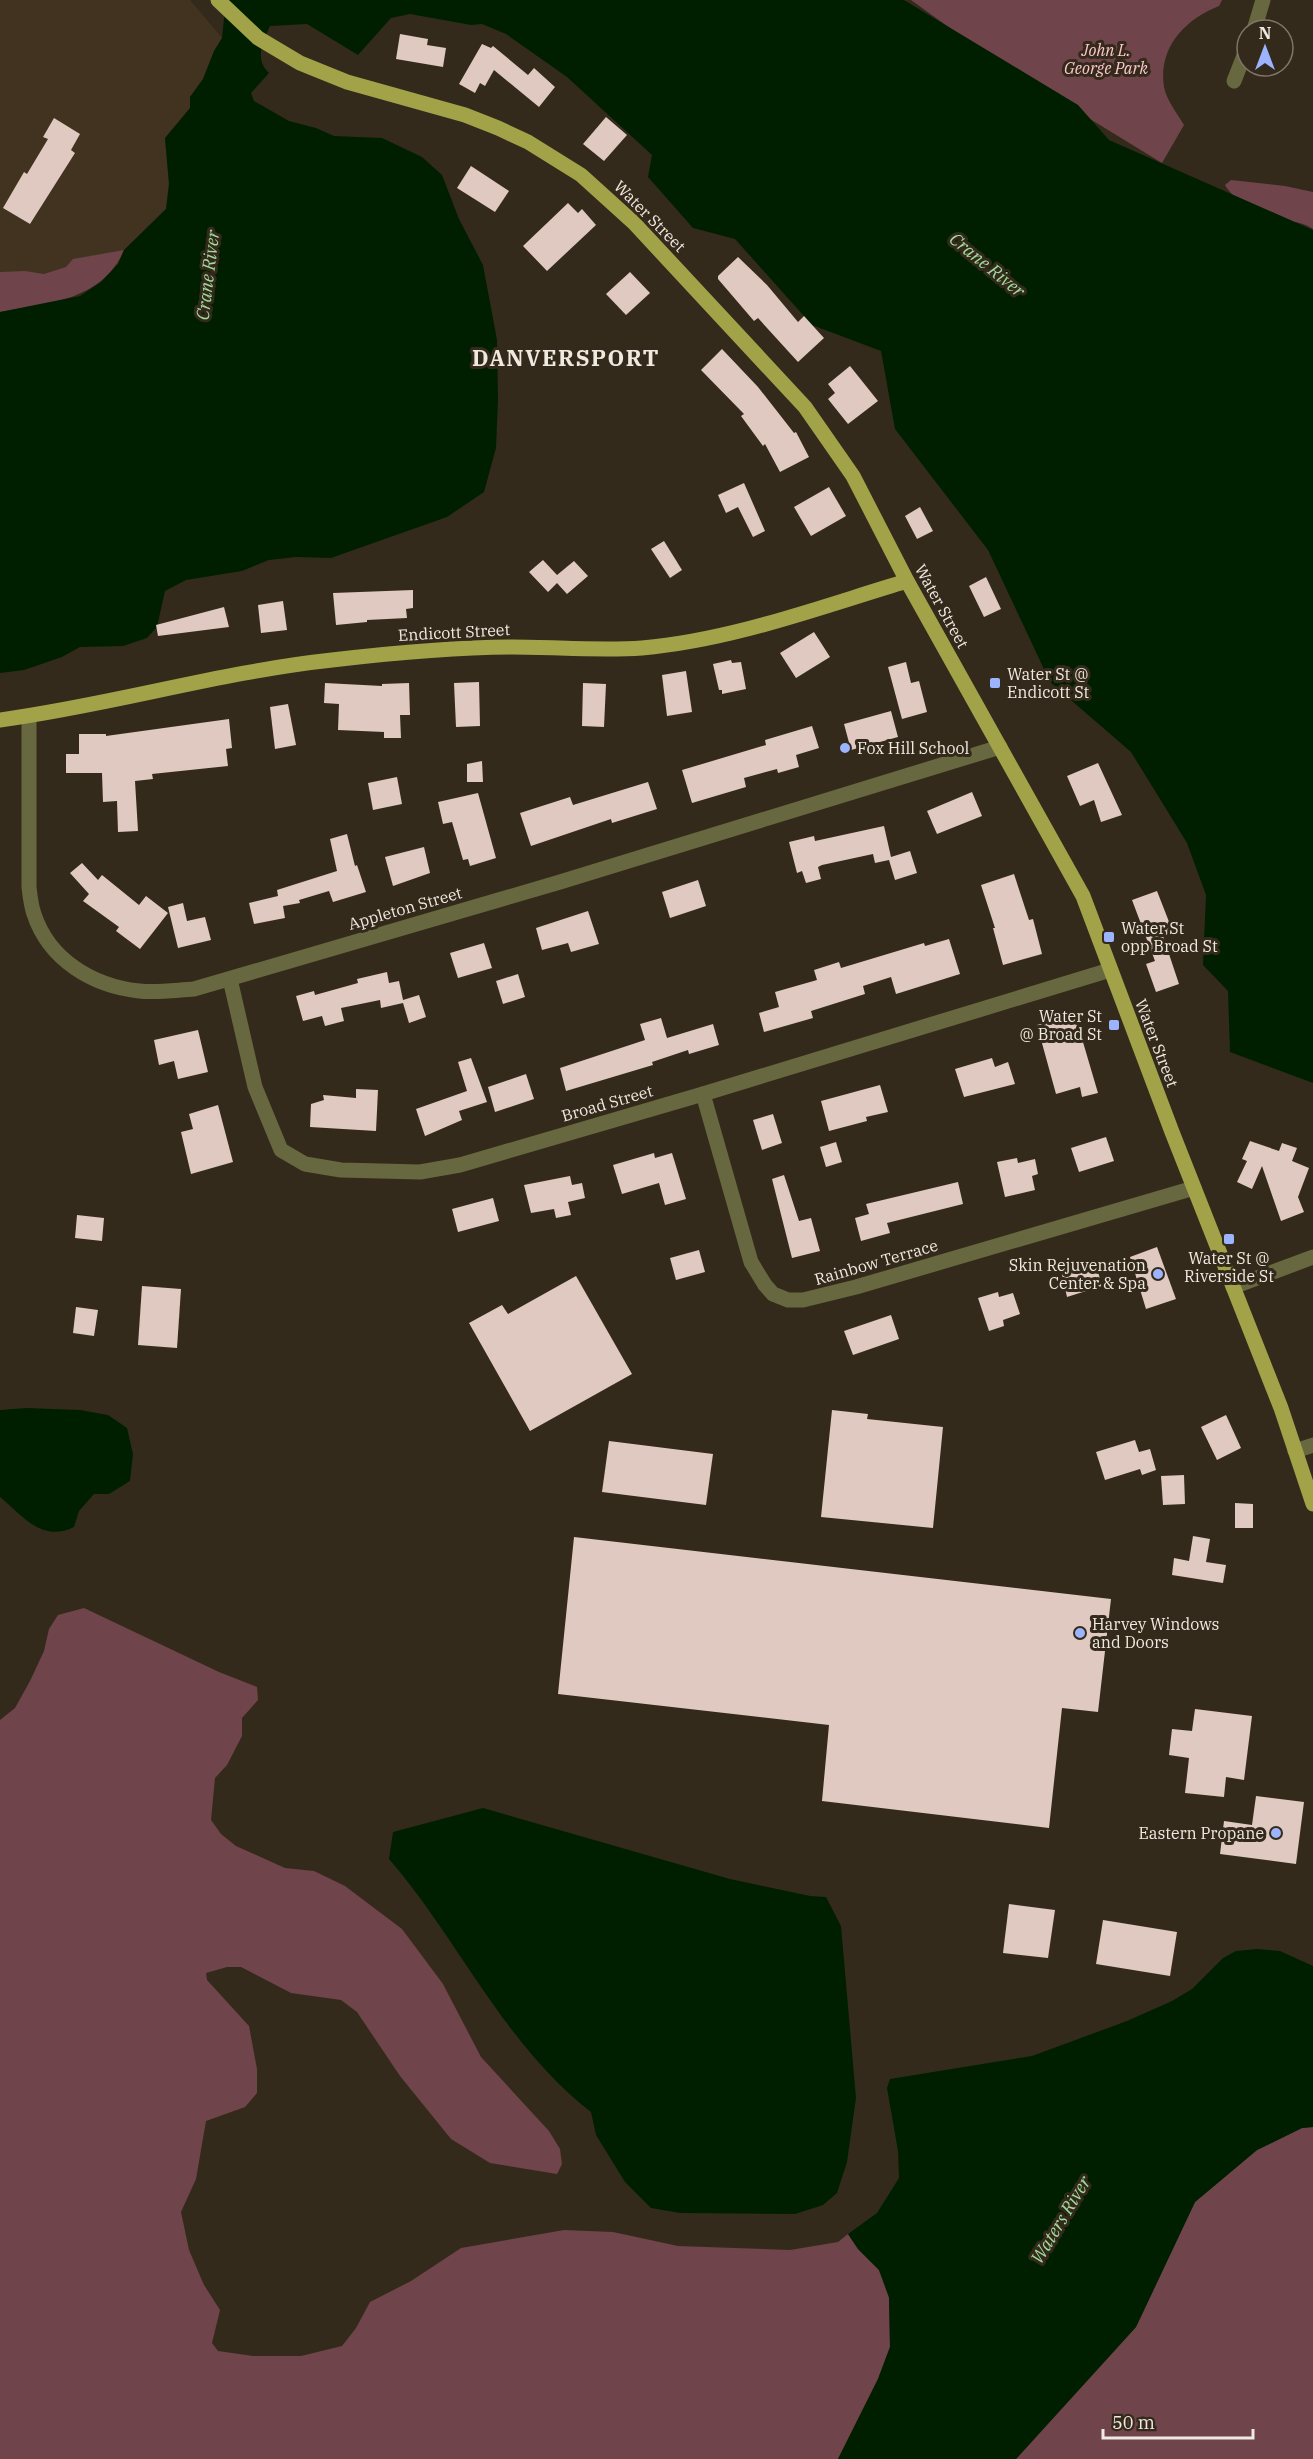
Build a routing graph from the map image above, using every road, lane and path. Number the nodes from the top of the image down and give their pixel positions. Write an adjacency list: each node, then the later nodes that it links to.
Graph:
1 (218, 0): 6 (main road, Water Street)
2 (1263, 0): 3 (street)
3 (1258, 18)
4 (1235, 78): 5 (street)
5 (1234, 81)
6 (907, 581): 7 (main road, Endicott Street); 9 (main road, Water Street)
7 (29, 716): 8 (main road, Endicott Street); 11 (street, Appleton Street)
8 (0, 720)
9 (1000, 747): 10 (main road, Water Street); 11 (street, Appleton Street)
10 (1110, 970): 12 (street, Broad Street); 13 (main road, Water Street)
11 (230, 979): 12 (street, Broad Street)
12 (703, 1094): 13 (street, Rainbow Terrace)
13 (1194, 1188): 15 (main road, Water Street)
14 (1313, 1257): 15 (street)
15 (1233, 1287): 17 (main road, Water Street)
16 (1313, 1445): 17 (street)
17 (1295, 1451): 18 (main road, Water Street)
18 (1313, 1504)

